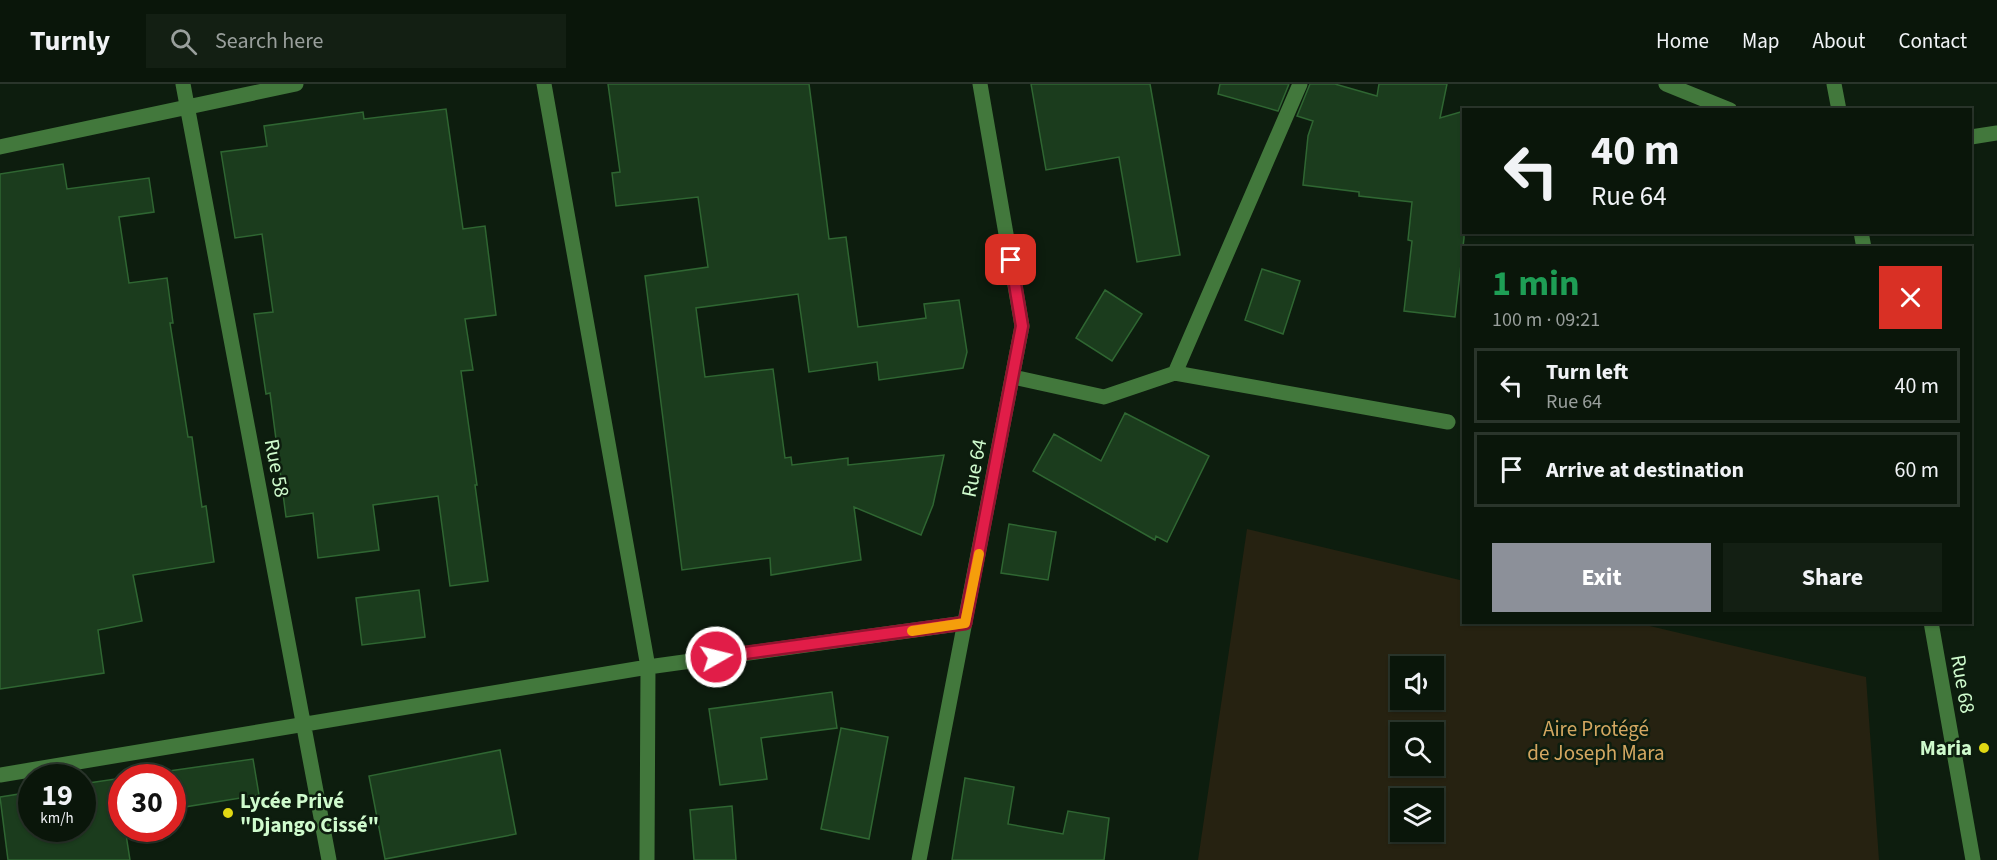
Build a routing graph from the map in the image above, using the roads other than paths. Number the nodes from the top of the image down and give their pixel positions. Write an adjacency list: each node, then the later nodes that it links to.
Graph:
1 (183, 84): 8 (street, Rue 58)
2 (296, 84): 8 (street)
3 (544, 84): 19 (street)
4 (980, 84): 15 (street, Rue 64)
5 (1300, 84): 14 (street)
6 (1666, 84): 9 (street)
7 (1834, 84): 10 (street)
8 (187, 107): 13 (street); 20 (street, Rue 58)
9 (1725, 108)
10 (1839, 108)
11 (1997, 134): 12 (street)
12 (1972, 138)
13 (0, 147)
14 (1175, 373): 15 (street); 16 (street)
15 (1013, 377): 17 (street, Rue 64)
16 (1448, 422)
17 (965, 623): 19 (street); 24 (street, Rue 64)
18 (1931, 624): 25 (street, Rue 68)
19 (648, 667): 20 (street); 23 (street)
20 (304, 724): 21 (street); 22 (street, Rue 58)
21 (0, 775)
22 (329, 860)
23 (647, 860)
24 (919, 860)
25 (1973, 860)

